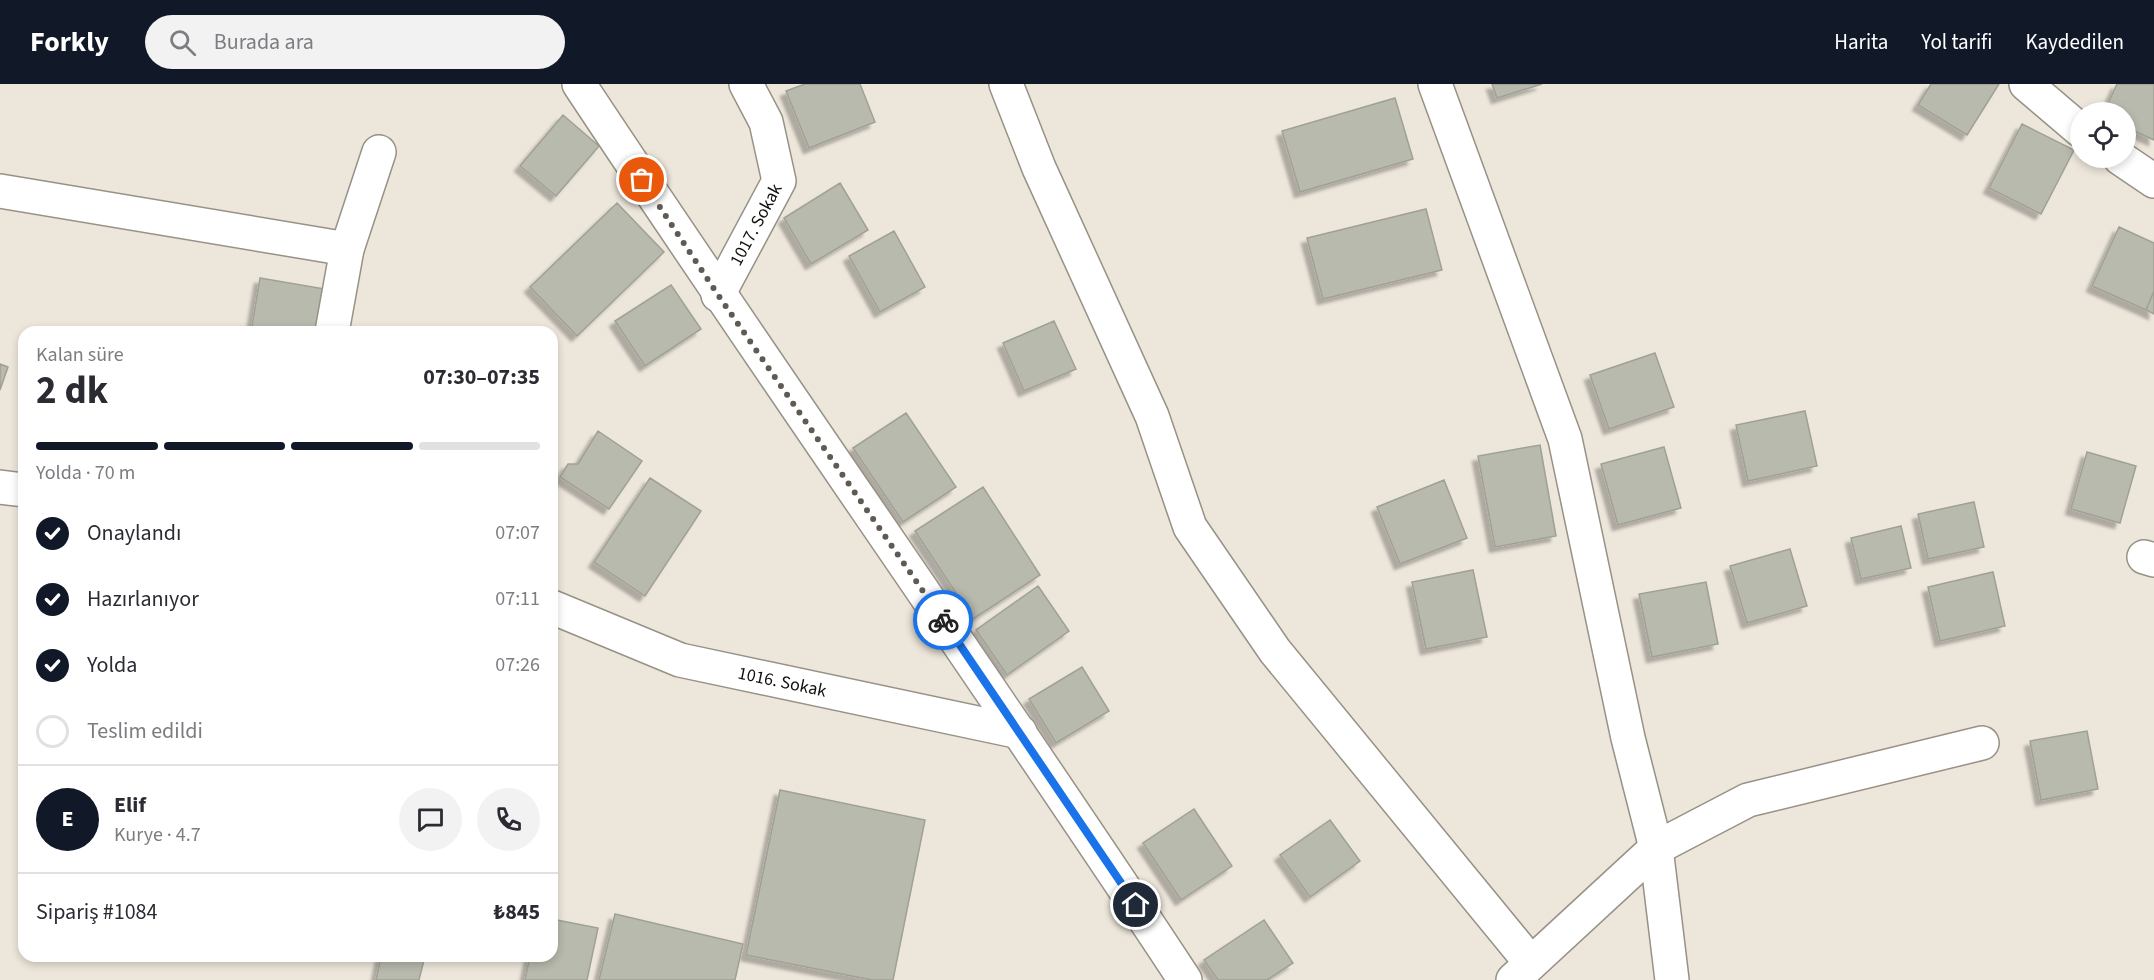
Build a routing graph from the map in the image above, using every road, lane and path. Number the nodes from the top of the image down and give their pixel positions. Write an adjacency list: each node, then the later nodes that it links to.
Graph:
1 (579, 84): 12 (street)
2 (746, 84): 12 (street, 1017. Sokak)
3 (1006, 84): 20 (street)
4 (1435, 84): 19 (street)
5 (2026, 84): 6 (street)
6 (2070, 121)
7 (379, 152): 11 (street)
8 (2135, 168): 9 (street)
9 (2154, 181)
10 (0, 191): 11 (street)
11 (347, 249): 13 (street)
12 (718, 295): 17 (street)
13 (333, 326)
14 (0, 487): 15 (street)
15 (18, 489)
16 (558, 609): 17 (street, 1016. Sokak)
17 (1020, 732): 21 (street)
18 (1982, 743): 19 (street)
19 (1656, 848): 20 (street); 22 (street)
20 (1522, 972)
21 (1185, 980)
22 (1672, 980)

